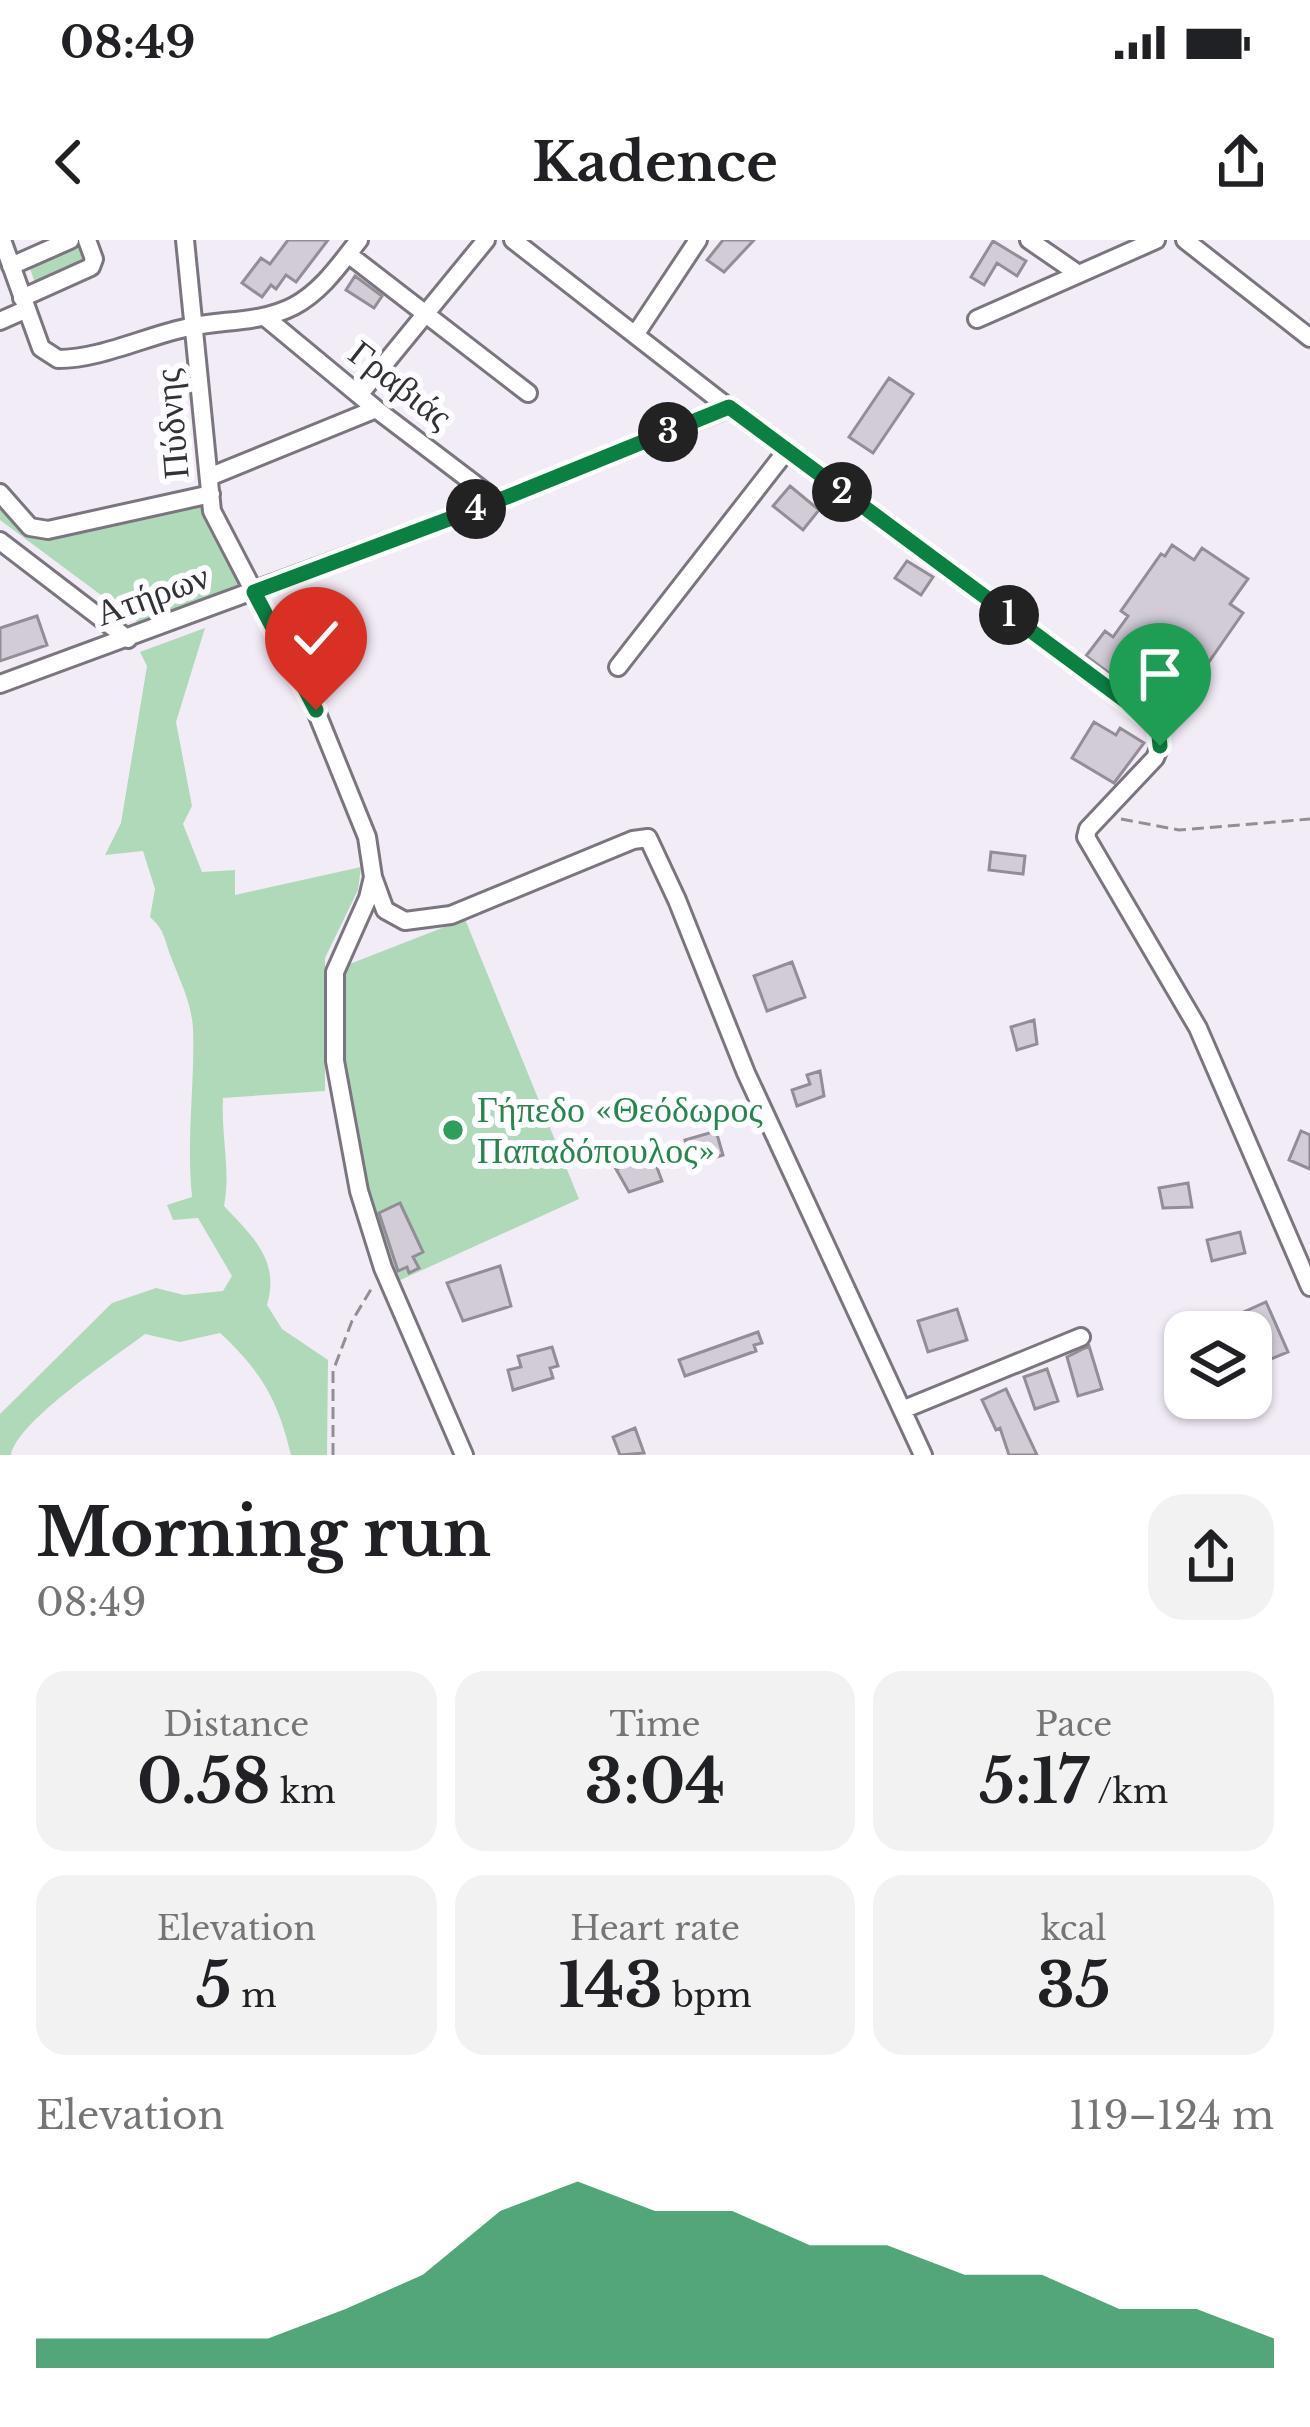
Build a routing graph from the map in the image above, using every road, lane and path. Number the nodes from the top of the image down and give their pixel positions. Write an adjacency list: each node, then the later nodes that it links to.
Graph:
1 (2, 240): 12 (street)
2 (70, 240): 12 (street)
3 (87, 240): 14 (street)
4 (185, 240): 19 (street, Πύδνης)
5 (486, 240): 15 (street)
6 (513, 240): 20 (street)
7 (698, 240): 20 (street)
8 (1029, 240): 13 (street)
9 (1156, 240): 13 (street)
10 (1185, 240): 21 (street)
11 (354, 247): 15 (street); 16 (street)
12 (11, 266): 14 (street)
13 (1077, 273): 17 (street)
14 (24, 304): 18 (street); 19 (street)
15 (426, 316): 22 (street); 23 (street)
16 (265, 317): 19 (street); 23 (street, Γραβιάς)
17 (977, 319)
18 (0, 321)
19 (195, 326): 27 (street, Πύδνης)
20 (635, 335): 24 (street)
21 (1310, 338)
22 (528, 393)
23 (359, 395): 25 (street, Γραβιάς)
24 (729, 407): 26 (street); 29 (street, Ατήρων)
25 (376, 409): 27 (street); 29 (street, Γραβιάς)
26 (787, 451): 33 (street); 35 (street)
27 (210, 486): 28 (street); 31 (street, Πύδνης)
28 (0, 493)
29 (497, 501): 31 (street, Ατήρων)
30 (0, 541): 32 (street)
31 (254, 592): 32 (street, Ατήρων); 37 (street, Πύδνης)
32 (128, 638): 34 (street, Ατήρων)
33 (618, 667)
34 (0, 684)
35 (1101, 814): 36 (path); 39 (street)
36 (1310, 819)
37 (373, 877): 38 (street); 41 (street)
38 (383, 1268): 42 (path); 43 (street)
39 (1310, 1287)
40 (1081, 1337): 41 (street)
41 (902, 1410): 44 (street)
42 (333, 1455)
43 (464, 1455)
44 (923, 1455)

